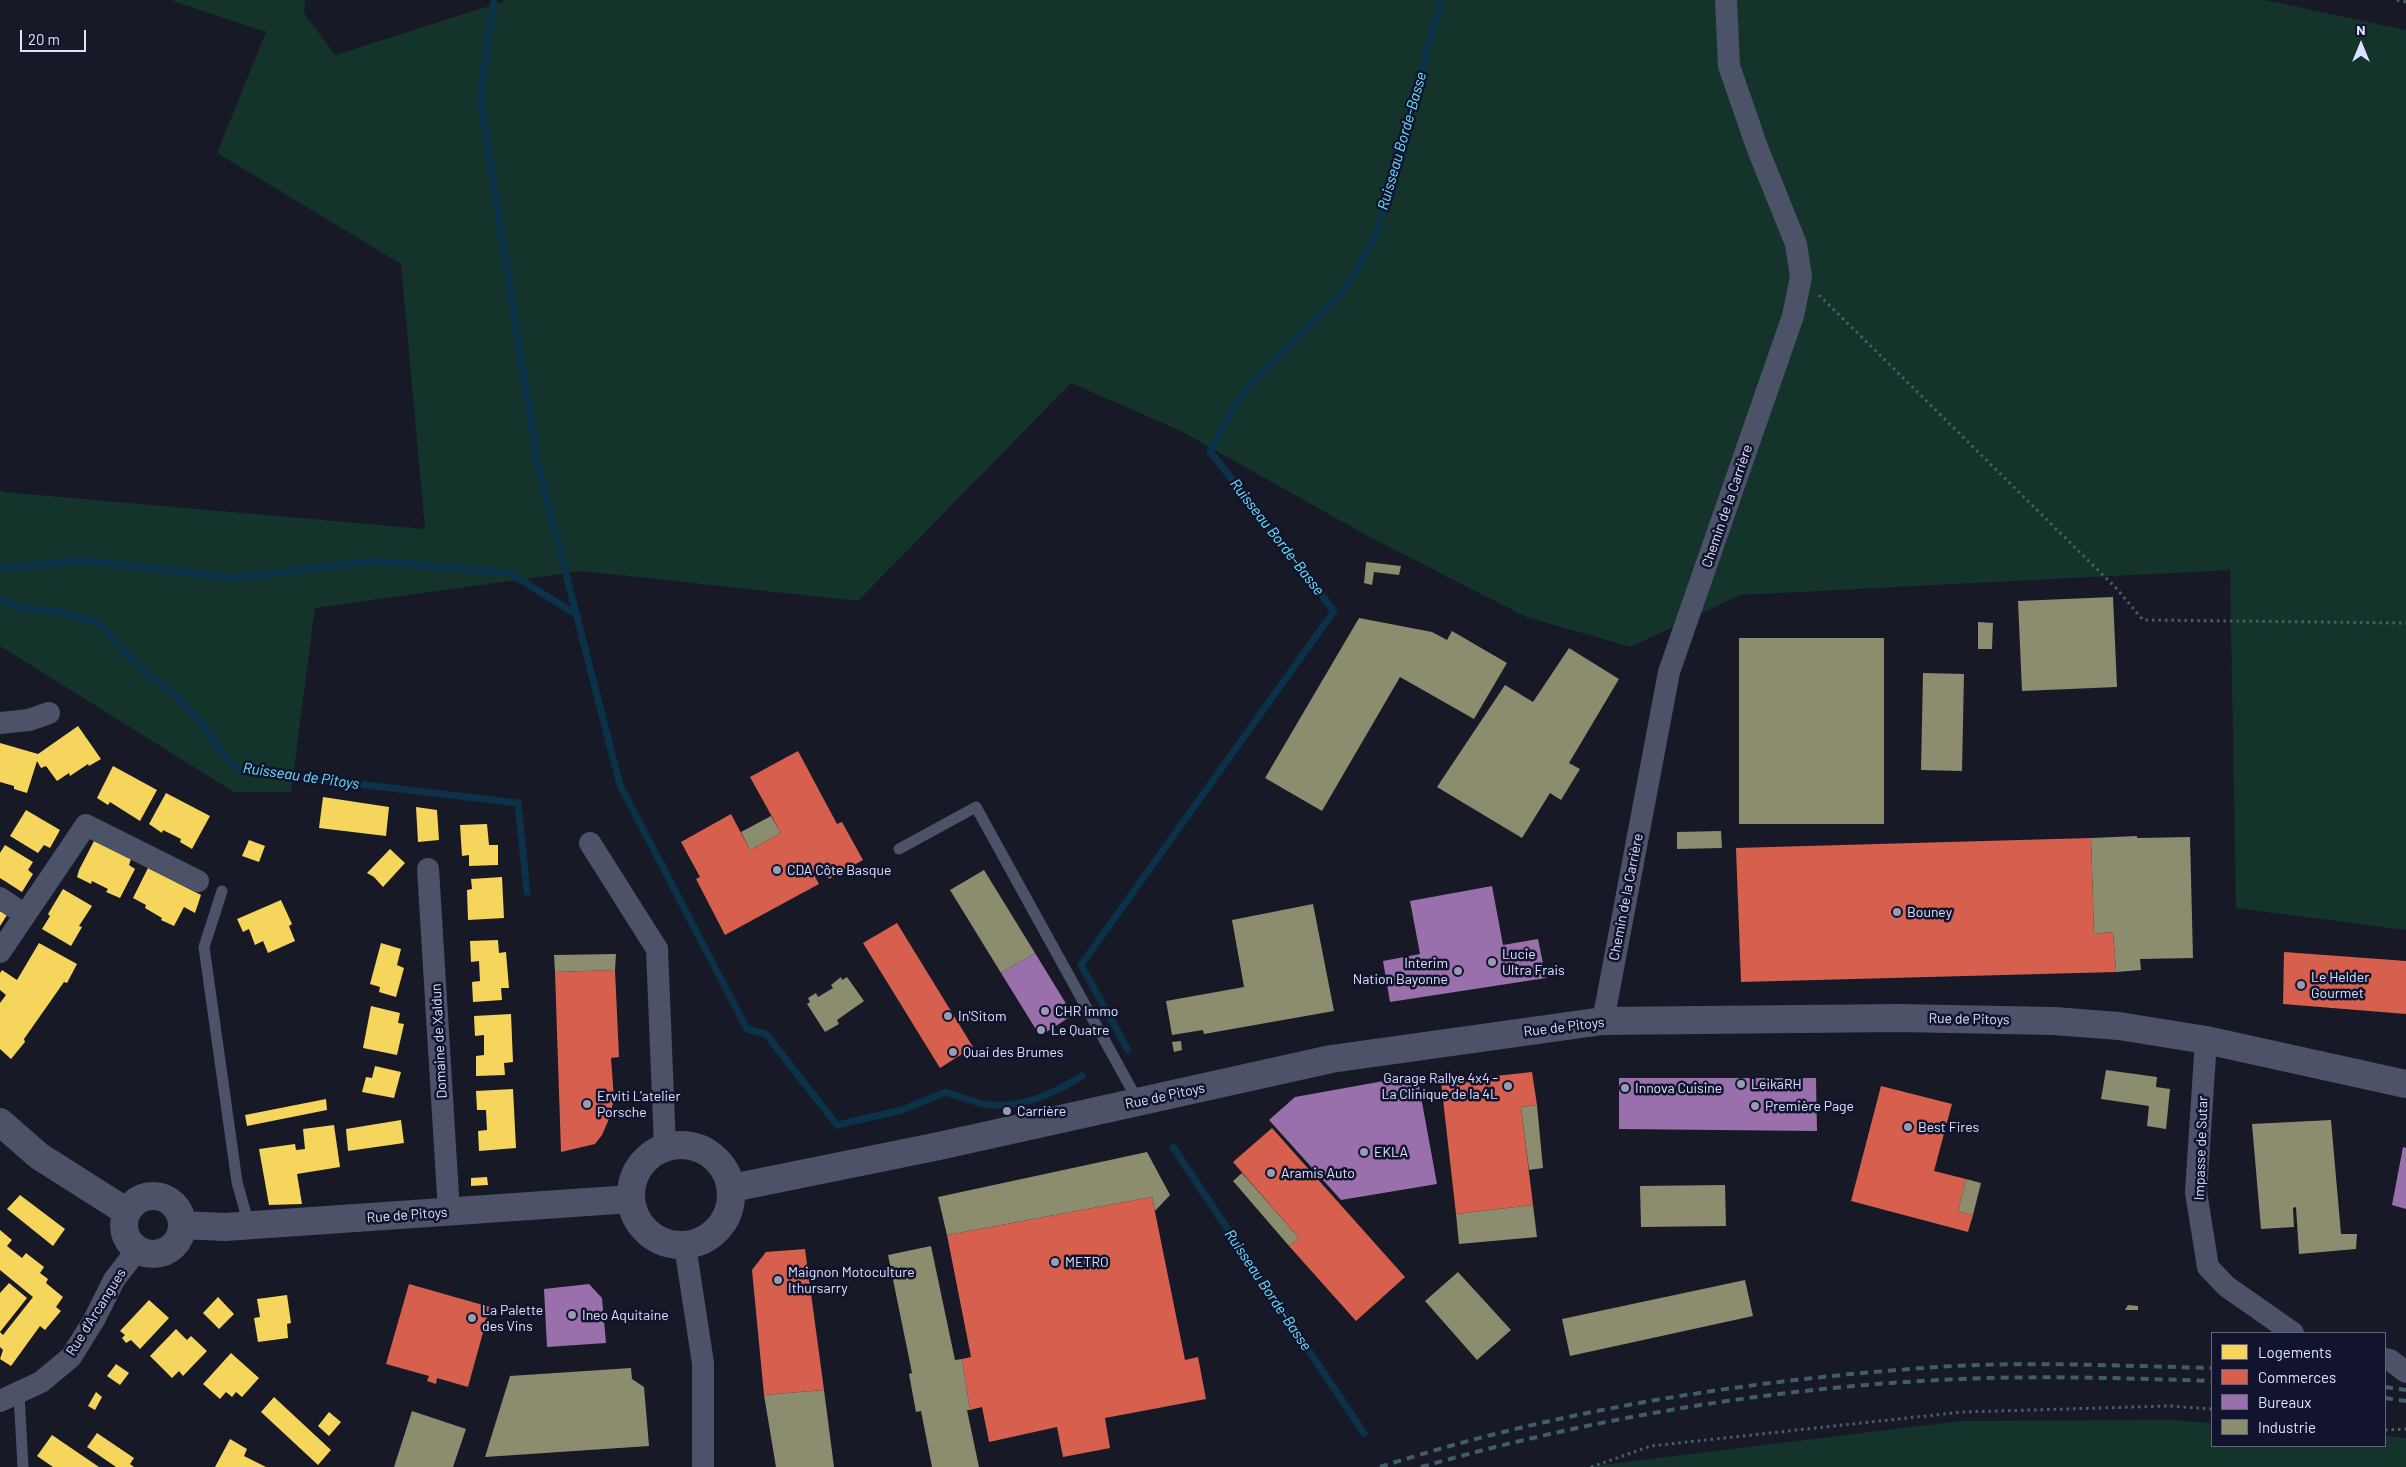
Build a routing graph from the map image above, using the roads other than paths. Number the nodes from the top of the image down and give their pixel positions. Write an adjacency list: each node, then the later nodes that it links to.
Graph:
1 (1726, 0): 12 (street, Chemin de la Carrière)
2 (49, 713): 3 (street)
3 (0, 723)
4 (590, 843): 17 (street)
5 (899, 849): 15 (lane)
6 (428, 869): 21 (street, Domaine de Xaldun)
7 (198, 881): 10 (street)
8 (222, 891): 23 (lane)
9 (0, 898): 10 (street)
10 (25, 915): 11 (street)
11 (0, 952)
12 (1603, 1021): 13 (street, Rue de Pitoys); 15 (street, Rue de Pitoys)
13 (2206, 1040): 14 (street, Rue de Pitoys); 26 (street, Impasse de Sutar)
14 (2406, 1084)
15 (1139, 1102): 18 (street, Rue de Pitoys)
16 (0, 1122): 20 (street)
17 (665, 1147): 18 (street); 19 (street)
18 (732, 1188): 24 (street)
19 (630, 1199): 21 (street, Rue de Pitoys); 24 (street)
20 (127, 1212): 22 (street); 25 (street)
21 (449, 1212): 23 (street, Rue de Pitoys)
22 (182, 1225): 23 (street, Rue de Pitoys); 25 (street)
23 (249, 1225)
24 (685, 1246): 31 (street)
25 (137, 1250): 29 (street, Rue d'Arcangues)
26 (2292, 1332)
27 (2386, 1359): 28 (street)
28 (2406, 1372)
29 (9, 1397): 30 (lane)
30 (23, 1467)
31 (703, 1467)

